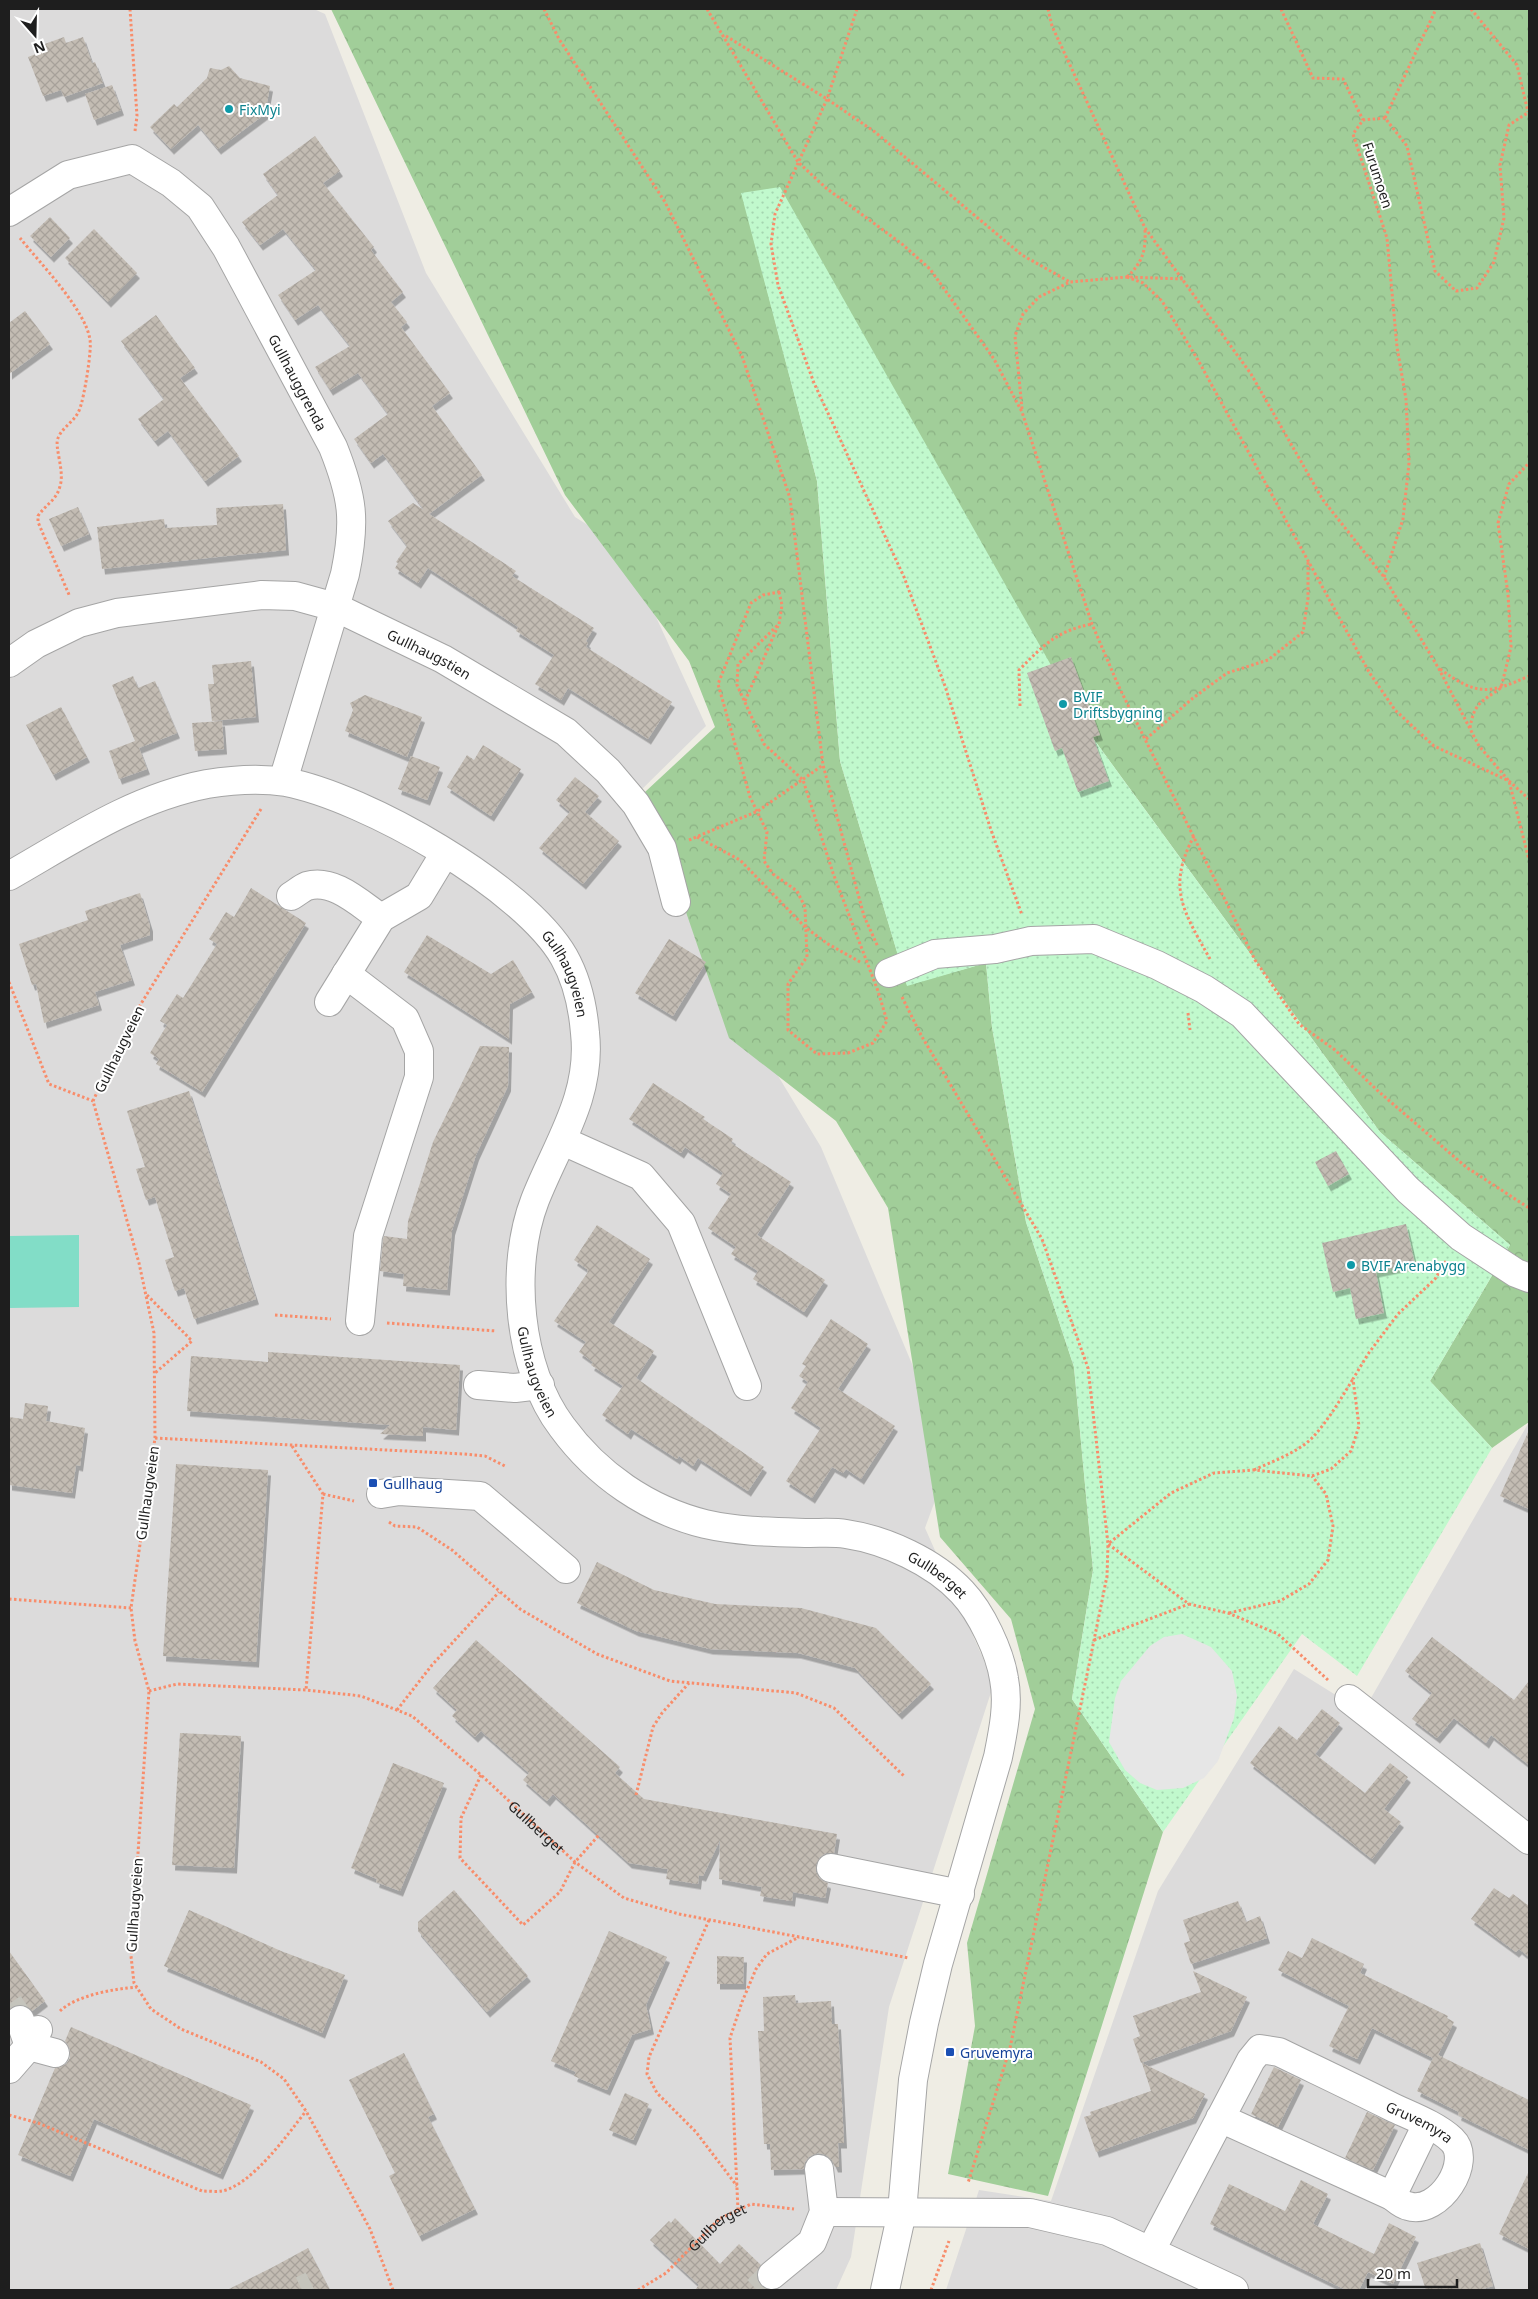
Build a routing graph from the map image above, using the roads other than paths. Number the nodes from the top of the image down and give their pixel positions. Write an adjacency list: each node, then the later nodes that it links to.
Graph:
1 (9, 212): 2 (street, Gullhauggrenda)
2 (335, 607): 3 (street, Gullhaugstien); 4 (street, Gullhauggrenda); 8 (street, Gullhaugstien)
3 (9, 663)
4 (283, 781): 5 (street, Gullhaugveien); 6 (street, Gullhaugveien)
5 (445, 853): 9 (street); 13 (street, Gullhaugveien)
6 (9, 876)
7 (291, 896): 9 (street)
8 (676, 902)
9 (381, 918): 11 (street)
10 (879, 970): 14 (street)
11 (346, 974): 12 (street); 15 (street)
12 (329, 1002)
13 (564, 1141): 17 (street, Gullhaugveien); 18 (street)
14 (1529, 1278)
15 (360, 1321)
16 (478, 1385): 17 (street)
17 (540, 1385): 19 (street, Gullhaugveien)
18 (747, 1386)
19 (562, 1427): 25 (street, Gullberget)
20 (370, 1498): 21 (street)
21 (566, 1569)
22 (1349, 1699): 23 (street)
23 (1529, 1840)
24 (831, 1868): 25 (street)
25 (960, 1894): 33 (street, Gullberget)
26 (36, 2037): 27 (street)
27 (9, 2069)
28 (1220, 2118): 29 (street, Gruvemyra); 31 (street, Gruvemyra); 34 (street, Gruvemyra)
29 (1427, 2124): 31 (street); 31 (street, Gruvemyra)
30 (820, 2169): 32 (street)
31 (1392, 2196)
32 (824, 2212): 33 (street); 35 (street)
33 (902, 2212): 34 (street); 36 (street, Gullberget)
34 (1151, 2250): 37 (street)
35 (772, 2275)
36 (885, 2290)
37 (1234, 2290)

